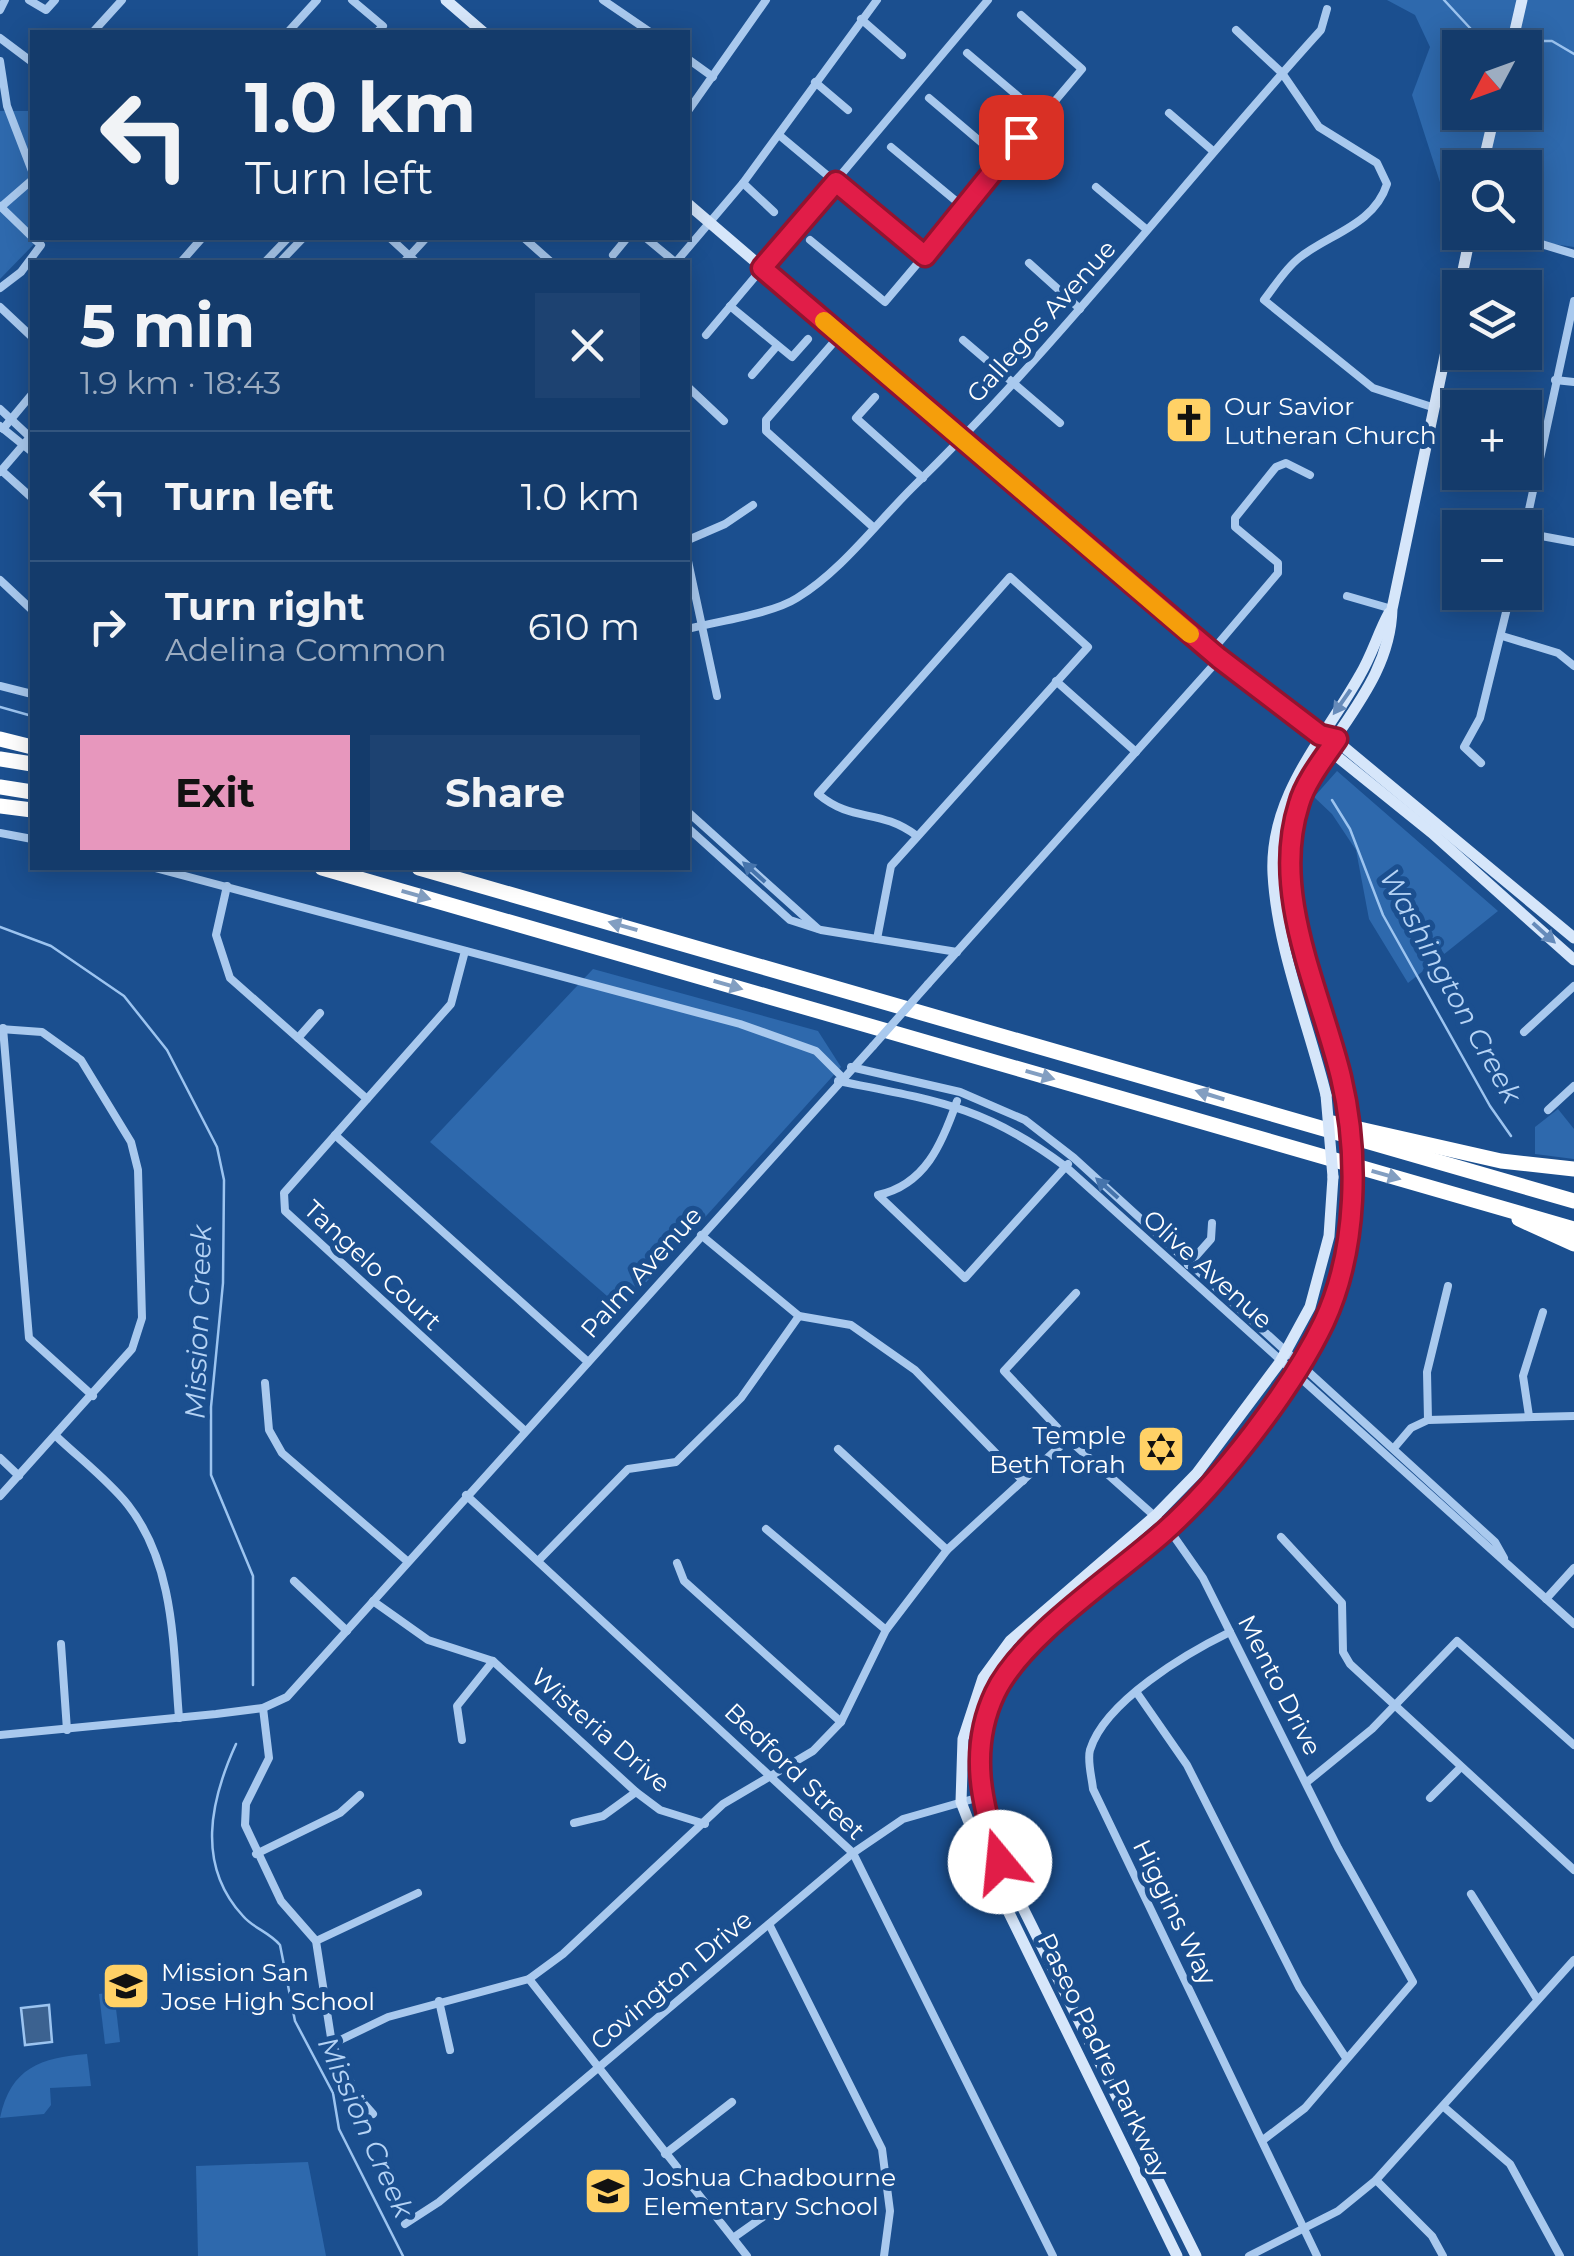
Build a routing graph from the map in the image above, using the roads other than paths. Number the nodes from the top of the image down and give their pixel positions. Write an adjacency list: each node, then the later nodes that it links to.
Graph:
1 (5, 0): 14 (street)
2 (28, 0): 3 (street)
3 (55, 0)
4 (122, 0): 17 (street)
5 (317, 0): 18 (street)
6 (352, 0): 19 (street)
7 (446, 0): 20 (main road)
8 (603, 0): 21 (street)
9 (753, 0): 12 (street)
10 (877, 0): 16 (street)
11 (988, 0): 43 (street)
12 (764, 3): 30 (street)
13 (1327, 9): 29 (street, Gallegos Avenue)
14 (0, 10)
15 (1021, 15): 36 (street)
16 (861, 19): 25 (street); 31 (street)
17 (96, 30)
18 (290, 30)
19 (380, 30)
20 (477, 30)
21 (647, 30)
22 (1236, 30): 29 (street)
23 (0, 38): 26 (street)
24 (967, 53): 36 (street)
25 (902, 55)
26 (30, 60)
27 (690, 60): 30 (street)
28 (0, 61): 41 (street)
29 (1282, 73): 39 (street, Gallegos Avenue); 96 (street)
30 (713, 76): 33 (street)
31 (815, 82): 34 (street); 37 (street)
32 (929, 98): 40 (street)
33 (690, 108)
34 (848, 110)
35 (1170, 113): 39 (street)
36 (1040, 115): 40 (street)
37 (779, 134): 43 (street); 44 (street)
38 (890, 146): 48 (street)
39 (1213, 152): 51 (street, Gallegos Avenue)
40 (1002, 160): 48 (street)
41 (30, 166)
42 (30, 182): 46 (street)
43 (836, 182): 66 (street); 77 (street)
44 (742, 183): 49 (street); 50 (street)
45 (1096, 187): 51 (street)
46 (0, 206): 52 (street)
47 (690, 206): 50 (main road)
48 (962, 206): 66 (street)
49 (774, 212)
50 (710, 224): 75 (street); 77 (main road)
51 (1146, 229): 82 (street, Gallegos Avenue)
52 (30, 234)
53 (36, 240): 68 (street)
54 (200, 240): 69 (street)
55 (286, 240): 70 (street)
56 (301, 240): 71 (street)
57 (392, 240): 72 (street)
58 (526, 240): 73 (street)
59 (625, 240): 65 (street)
60 (648, 240): 74 (street)
61 (810, 240): 66 (street)
62 (1542, 244): 64 (street)
63 (1467, 250): 96 (main road, Paseo Padre Parkway)
64 (1574, 254)
65 (613, 255)
66 (925, 256)
67 (30, 260): 78 (street)
68 (30, 260)
69 (182, 260)
70 (267, 260)
71 (282, 260)
72 (410, 260)
73 (549, 260)
74 (674, 260)
75 (678, 260)
76 (1030, 262): 82 (street)
77 (762, 268): 80 (street); 85 (main road)
78 (0, 288)
79 (1574, 301): 90 (street)
80 (730, 306): 84 (street); 88 (street)
81 (0, 307): 83 (street)
82 (1080, 309): 92 (street, Gallegos Avenue)
83 (30, 335)
84 (706, 335)
85 (840, 335): 104 (main road); 113 (street)
86 (808, 339): 88 (street)
87 (963, 340): 92 (street)
88 (777, 346): 89 (street)
89 (752, 375)
90 (1555, 380): 91 (street); 112 (street)
91 (1574, 382)
92 (1013, 385): 100 (street); 104 (street, Gallegos Avenue)
93 (690, 390): 99 (street)
94 (30, 396): 98 (street)
95 (875, 397): 109 (street)
96 (1432, 407): 121 (main road, Paseo Padre Parkway)
97 (0, 409): 98 (street)
98 (11, 420): 101 (street); 102 (street)
99 (724, 420)
100 (1060, 423)
101 (2, 427): 105 (street)
102 (30, 437)
103 (30, 439): 105 (street)
104 (961, 440): 109 (street, Gallegos Avenue); 126 (main road)
105 (23, 446): 106 (street); 107 (street)
106 (30, 451)
107 (1, 471): 110 (street)
108 (1310, 475): 126 (street, Palm Avenue)
109 (923, 478): 113 (street, Gallegos Avenue)
110 (30, 496)
111 (753, 505): 115 (street)
112 (1529, 510)
113 (873, 527): 123 (street, Gallegos Avenue)
114 (1542, 534): 116 (street)
115 (690, 539)
116 (1574, 542)
117 (690, 569): 123 (street)
118 (0, 580): 120 (street)
119 (1348, 596): 121 (street)
120 (30, 608)
121 (1392, 610): 132 (main road, Paseo Padre Parkway, one-way to 132); 134 (main road, Paseo Padre Parkway)
122 (1507, 610): 125 (street)
123 (703, 624): 124 (street, Gallegos Avenue); 131 (street)
124 (690, 628)
125 (1502, 636): 127 (street); 139 (street)
126 (1215, 655): 132 (main road); 137 (street, Palm Avenue)
127 (1574, 666)
128 (1056, 682): 137 (street); 148 (street); 148 (street)
129 (0, 686): 130 (street)
130 (30, 694)
131 (717, 696)
132 (1320, 735): 134 (main road); 136 (main road); 189 (main road, Paseo Padre Parkway, bridge)
133 (0, 739): 135 (highway)
134 (1337, 739): 136 (main road, Paseo Padre Parkway); 155 (main road)
135 (30, 746)
136 (1329, 750): 159 (main road, one-way to 159); 191 (main road, Paseo Padre Parkway, bridge)
137 (1136, 752): 158 (street, Palm Avenue)
138 (0, 759): 140 (highway)
139 (1481, 763)
140 (30, 764)
141 (0, 787): 142 (highway)
142 (30, 792)
143 (0, 806): 144 (highway)
144 (30, 810)
145 (690, 814): 154 (street, one-way to 145)
146 (690, 830): 154 (street)
147 (0, 833): 149 (street)
148 (917, 836): 156 (street)
149 (30, 839)
150 (163, 870): 153 (street)
151 (329, 870): 178 (highway, one-way to 178)
152 (426, 870): 172 (highway, one-way to 152)
153 (227, 886): 157 (street); 164 (street)
154 (821, 930): 156 (street)
155 (1574, 938)
156 (878, 939): 158 (street)
157 (466, 951): 166 (street); 169 (street, Tangelo Court)
158 (956, 952): 165 (street, Palm Avenue, bridge)
159 (1574, 960)
160 (1574, 986): 163 (street)
161 (320, 1013): 164 (street)
162 (2, 1029): 193 (street); 193 (street)
163 (1524, 1032)
164 (298, 1038): 169 (street)
165 (851, 1067): 166 (street, Palm Avenue); 168 (street, Olive Avenue)
166 (840, 1079): 170 (street, Olive Avenue); 181 (street, Palm Avenue)
167 (1574, 1086): 171 (street)
168 (960, 1092): 170 (street); 174 (street, Olive Avenue)
169 (367, 1099): 173 (street, Tangelo Court)
170 (956, 1104): 175 (street, Olive Avenue); 175 (street)
171 (1548, 1110)
172 (1304, 1123): 176 (highway); 177 (highway)
173 (335, 1135): 190 (street); 197 (street, Tangelo Court)
174 (1074, 1158): 175 (street); 183 (street, Olive Avenue, one-way to 174)
175 (1066, 1167): 184 (street, Olive Avenue)
176 (1574, 1169)
177 (1574, 1201)
178 (1512, 1212): 180 (highway); 182 (highway)
179 (1212, 1223): 183 (street)
180 (1574, 1229)
181 (702, 1235): 188 (street); 190 (street, Palm Avenue)
182 (1574, 1244)
183 (1190, 1263): 184 (street); 189 (street, Olive Avenue)
184 (1182, 1272): 189 (street, Olive Avenue)
185 (1448, 1286): 196 (street)
186 (1076, 1292): 199 (street, Mento Drive)
187 (1543, 1312): 194 (street)
188 (799, 1316): 204 (street); 212 (street)
189 (1283, 1356): 191 (street, Olive Avenue); 207 (main road, Paseo Padre Parkway)
190 (588, 1362): 197 (street, Palm Avenue)
191 (1298, 1370): 201 (street, Olive Avenue); 209 (main road, Paseo Padre Parkway)
192 (266, 1383): 213 (street)
193 (94, 1396): 198 (street)
194 (1529, 1416): 195 (street); 196 (street)
195 (1574, 1416)
196 (1428, 1420): 201 (street)
197 (524, 1430): 205 (street, Palm Avenue)
198 (56, 1436): 203 (street); 228 (street)
199 (1068, 1439): 204 (street); 207 (street, Mento Drive)
200 (838, 1450): 211 (street)
201 (1390, 1451): 217 (street, Olive Avenue)
202 (0, 1458): 203 (street)
203 (19, 1476): 206 (street)
204 (1023, 1481): 211 (street)
205 (466, 1495): 212 (street, Bedford Street); 213 (street, Palm Avenue)
206 (0, 1496)
207 (1155, 1516): 209 (street, Mento Drive); 241 (main road, Paseo Padre Parkway)
208 (766, 1528): 220 (street)
209 (1168, 1528): 222 (street, Mento Drive); 239 (main road, Paseo Padre Parkway)
210 (1281, 1537): 226 (street)
211 (947, 1550): 220 (street)
212 (539, 1560): 235 (street, Bedford Street)
213 (407, 1562): 218 (street, Palm Avenue)
214 (677, 1564): 229 (street)
215 (1574, 1568): 217 (street)
216 (294, 1581): 221 (street)
217 (1546, 1598): 219 (street, Olive Avenue)
218 (373, 1602): 221 (street, Palm Avenue); 224 (street, Wisteria Drive)
219 (1574, 1624)
220 (886, 1630): 229 (street)
221 (347, 1631): 227 (street, Palm Avenue)
222 (1230, 1632): 225 (street, Higgins Way); 236 (street, Mento Drive)
223 (61, 1644): 230 (street)
224 (493, 1661): 232 (street); 237 (street, Wisteria Drive)
225 (1137, 1693): 257 (street); 262 (street, Higgins Way)
226 (1391, 1705): 233 (street); 234 (street); 236 (street)
227 (263, 1708): 228 (street, Palm Avenue); 245 (street)
228 (179, 1718): 230 (street, Palm Avenue)
229 (841, 1722): 235 (street)
230 (67, 1730): 231 (street, Palm Avenue)
231 (0, 1735)
232 (462, 1740)
233 (1574, 1745)
234 (1459, 1769): 240 (street); 246 (street)
235 (774, 1775): 243 (street); 244 (street, Bedford Street)
236 (1307, 1782): 257 (street, Mento Drive)
237 (636, 1792): 242 (street); 243 (street, Wisteria Drive)
238 (360, 1794): 245 (street)
239 (980, 1797): 241 (street, Covington Drive); 273 (main road, Paseo Padre Parkway)
240 (1430, 1798)
241 (962, 1802): 244 (street, Covington Drive); 272 (main road, Paseo Padre Parkway)
242 (574, 1823)
243 (705, 1824): 252 (street)
244 (853, 1853): 249 (street, Covington Drive); 271 (street, Bedford Street)
245 (256, 1854): 250 (street)
246 (1574, 1870)
247 (418, 1893): 250 (street)
248 (1471, 1894): 254 (street)
249 (769, 1924): 258 (street, Covington Drive); 270 (street)
250 (316, 1941): 255 (street)
251 (1574, 1960): 254 (street)
252 (529, 1979): 253 (street); 258 (street)
253 (438, 2000): 255 (street); 256 (street)
254 (1537, 2000): 260 (street)
255 (332, 2044): 261 (street)
256 (450, 2050)
257 (1346, 2058): 262 (street)
258 (597, 2068): 263 (street); 266 (street, Covington Drive)
259 (732, 2102): 263 (street)
260 (1444, 2107): 264 (street); 277 (street)
261 (373, 2114)
262 (1263, 2140): 267 (street, Higgins Way)
263 (665, 2154): 268 (street)
264 (1376, 2180): 267 (street); 276 (street)
265 (780, 2205): 268 (street)
266 (405, 2224)
267 (1304, 2229): 274 (street); 275 (street, Higgins Way)
268 (734, 2238): 269 (street)
269 (747, 2256)
270 (884, 2256)
271 (1053, 2256)
272 (1177, 2256)
273 (1196, 2256)
274 (1249, 2256)
275 (1317, 2256)
276 (1443, 2256)
277 (1560, 2256)

